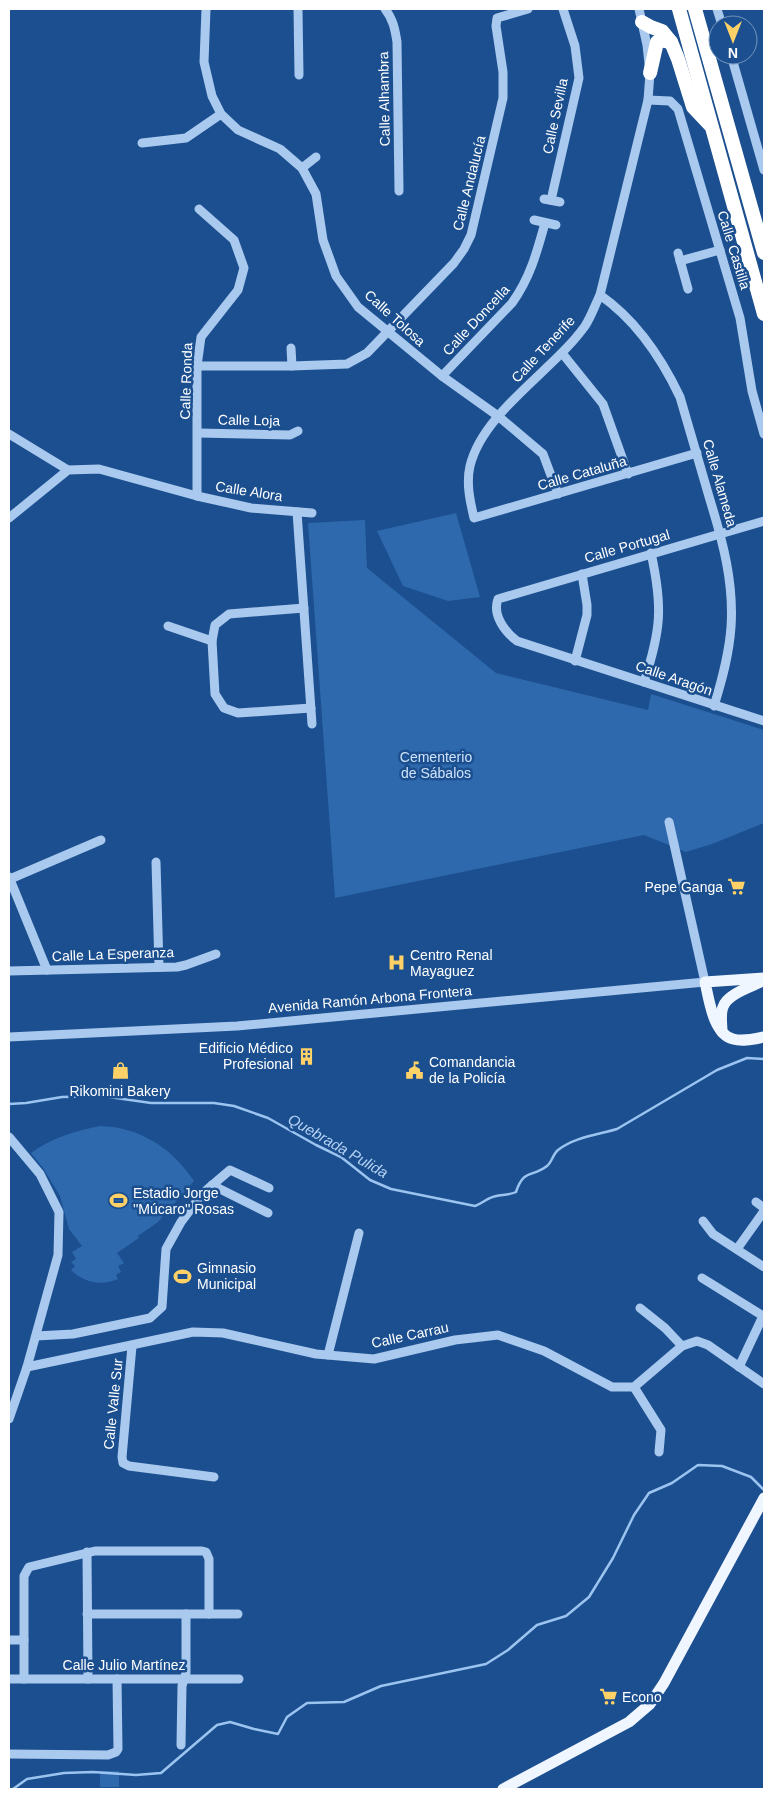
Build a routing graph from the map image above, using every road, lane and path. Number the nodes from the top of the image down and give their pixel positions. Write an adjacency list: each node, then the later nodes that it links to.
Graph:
1 (206, 9): 14 (street, Calle Tolosa)
2 (298, 9): 12 (street)
3 (385, 9): 20 (street, Calle Alhambra)
4 (528, 9): 31 (street, Calle Andalucía)
5 (564, 9): 21 (street, Calle Sevilla)
6 (679, 9): 15 (highway)
7 (694, 9): 27 (highway)
8 (640, 15): 9 (highway); 11 (street, Calle Tenerife)
9 (671, 42): 11 (highway); 15 (highway)
10 (734, 65): 19 (street)
11 (650, 72): 13 (street, Calle Tenerife)
12 (299, 75)
13 (648, 100): 26 (street, Calle Castilla); 29 (street, Calle Tenerife)
14 (221, 114): 16 (street); 18 (street, Calle Tolosa)
15 (712, 127): 30 (highway)
16 (142, 143)
17 (316, 157): 18 (street)
18 (302, 168): 31 (street, Calle Tolosa)
19 (764, 170)
20 (399, 191)
21 (551, 200)
22 (199, 209): 34 (street, Calle Ronda)
23 (534, 220): 24 (street)
24 (545, 223): 25 (street); 36 (street, Calle Doncella)
25 (556, 226)
26 (720, 250): 28 (street); 41 (street, Calle Castilla)
27 (764, 253)
28 (688, 289)
29 (600, 295): 33 (street, Calle Tenerife); 42 (street, Calle Alameda)
30 (764, 314)
31 (388, 333): 35 (street, Calle Andalucía); 36 (street, Calle Tolosa)
32 (291, 348): 35 (street)
33 (562, 353): 37 (street, Calle Tenerife); 44 (street)
34 (197, 366): 35 (street, Calle Andalucía); 39 (street, Calle Ronda)
35 (292, 366)
36 (442, 376): 37 (street, Calle Tolosa)
37 (498, 416): 45 (street, Calle Tolosa); 50 (street, Calle Tenerife)
38 (298, 431): 39 (street, Calle Loja)
39 (198, 433): 46 (street, Calle Ronda)
40 (9, 434): 43 (street)
41 (764, 434)
42 (697, 453): 44 (street, Calle Cataluña); 52 (street, Calle Alameda)
43 (68, 470): 46 (street, Calle Alora); 49 (street)
44 (628, 474): 45 (street, Calle Cataluña)
45 (558, 494): 50 (street, Calle Cataluña)
46 (197, 496): 47 (street, Calle Alora)
47 (297, 512): 48 (street, Calle Alora); 56 (street)
48 (312, 512)
49 (9, 518)
50 (474, 518)
51 (764, 521): 52 (street, Calle Portugal)
52 (720, 534): 53 (street, Calle Portugal); 61 (street, Calle Alameda)
53 (651, 554): 54 (street, Calle Portugal); 60 (street)
54 (582, 574): 55 (street, Calle Portugal); 59 (street)
55 (498, 600): 59 (street, Calle Aragón)
56 (304, 608): 58 (street); 62 (street)
57 (168, 626): 58 (street)
58 (212, 641): 62 (street)
59 (575, 661): 60 (street, Calle Aragón)
60 (644, 682): 61 (street, Calle Aragón)
61 (714, 706): 63 (street, Calle Aragón)
62 (311, 708): 64 (street)
63 (764, 721)
64 (312, 724)
65 (669, 822): 74 (street)
66 (101, 840): 68 (street)
67 (156, 862): 70 (street)
68 (9, 878): 71 (street)
69 (216, 954): 70 (street, Calle La Esperanza)
70 (159, 967): 71 (street, Calle La Esperanza)
71 (47, 970): 72 (street, Calle La Esperanza)
72 (9, 971)
73 (764, 979): 74 (main road, Avenida Ramón Arbona Frontera); 75 (main road)
74 (705, 982): 75 (main road); 76 (street, Avenida Ramón Arbona Frontera)
75 (722, 1032): 77 (main road)
76 (9, 1037)
77 (764, 1037)
78 (9, 1137): 90 (street)
79 (212, 1185): 80 (street); 83 (street); 90 (street)
80 (269, 1188)
81 (756, 1202): 82 (street)
82 (764, 1210): 86 (street)
83 (268, 1213)
84 (703, 1221): 86 (street)
85 (360, 1233): 93 (street)
86 (737, 1249): 87 (street)
87 (764, 1267)
88 (702, 1278): 95 (street)
89 (640, 1308): 92 (street)
90 (36, 1336): 94 (street)
91 (132, 1346): 93 (street, Calle Carrau); 94 (street, Calle Carrau); 100 (street, Calle Valle Sur)
92 (682, 1346): 95 (street); 97 (street)
93 (328, 1355): 97 (street, Calle Carrau)
94 (28, 1367): 98 (street)
95 (739, 1367): 96 (street)
96 (764, 1384)
97 (634, 1386): 99 (street)
98 (9, 1419)
99 (659, 1452)
100 (214, 1477)
101 (764, 1498): 117 (main road)
102 (87, 1552): 103 (street); 105 (street); 108 (street)
103 (87, 1614): 104 (street); 112 (street)
104 (186, 1614): 105 (street); 109 (street)
105 (209, 1614): 106 (street)
106 (238, 1614)
107 (9, 1640): 108 (street)
108 (24, 1640): 111 (street)
109 (185, 1678): 113 (street, Calle Julio Martínez); 114 (street, Calle Julio Martínez); 115 (street)
110 (9, 1679): 111 (street, Calle Julio Martínez)
111 (24, 1679): 112 (street, Calle Julio Martínez)
112 (88, 1679): 113 (street, Calle Julio Martínez)
113 (117, 1679): 116 (street)
114 (239, 1679)
115 (181, 1745)
116 (9, 1754)
117 (503, 1789)

